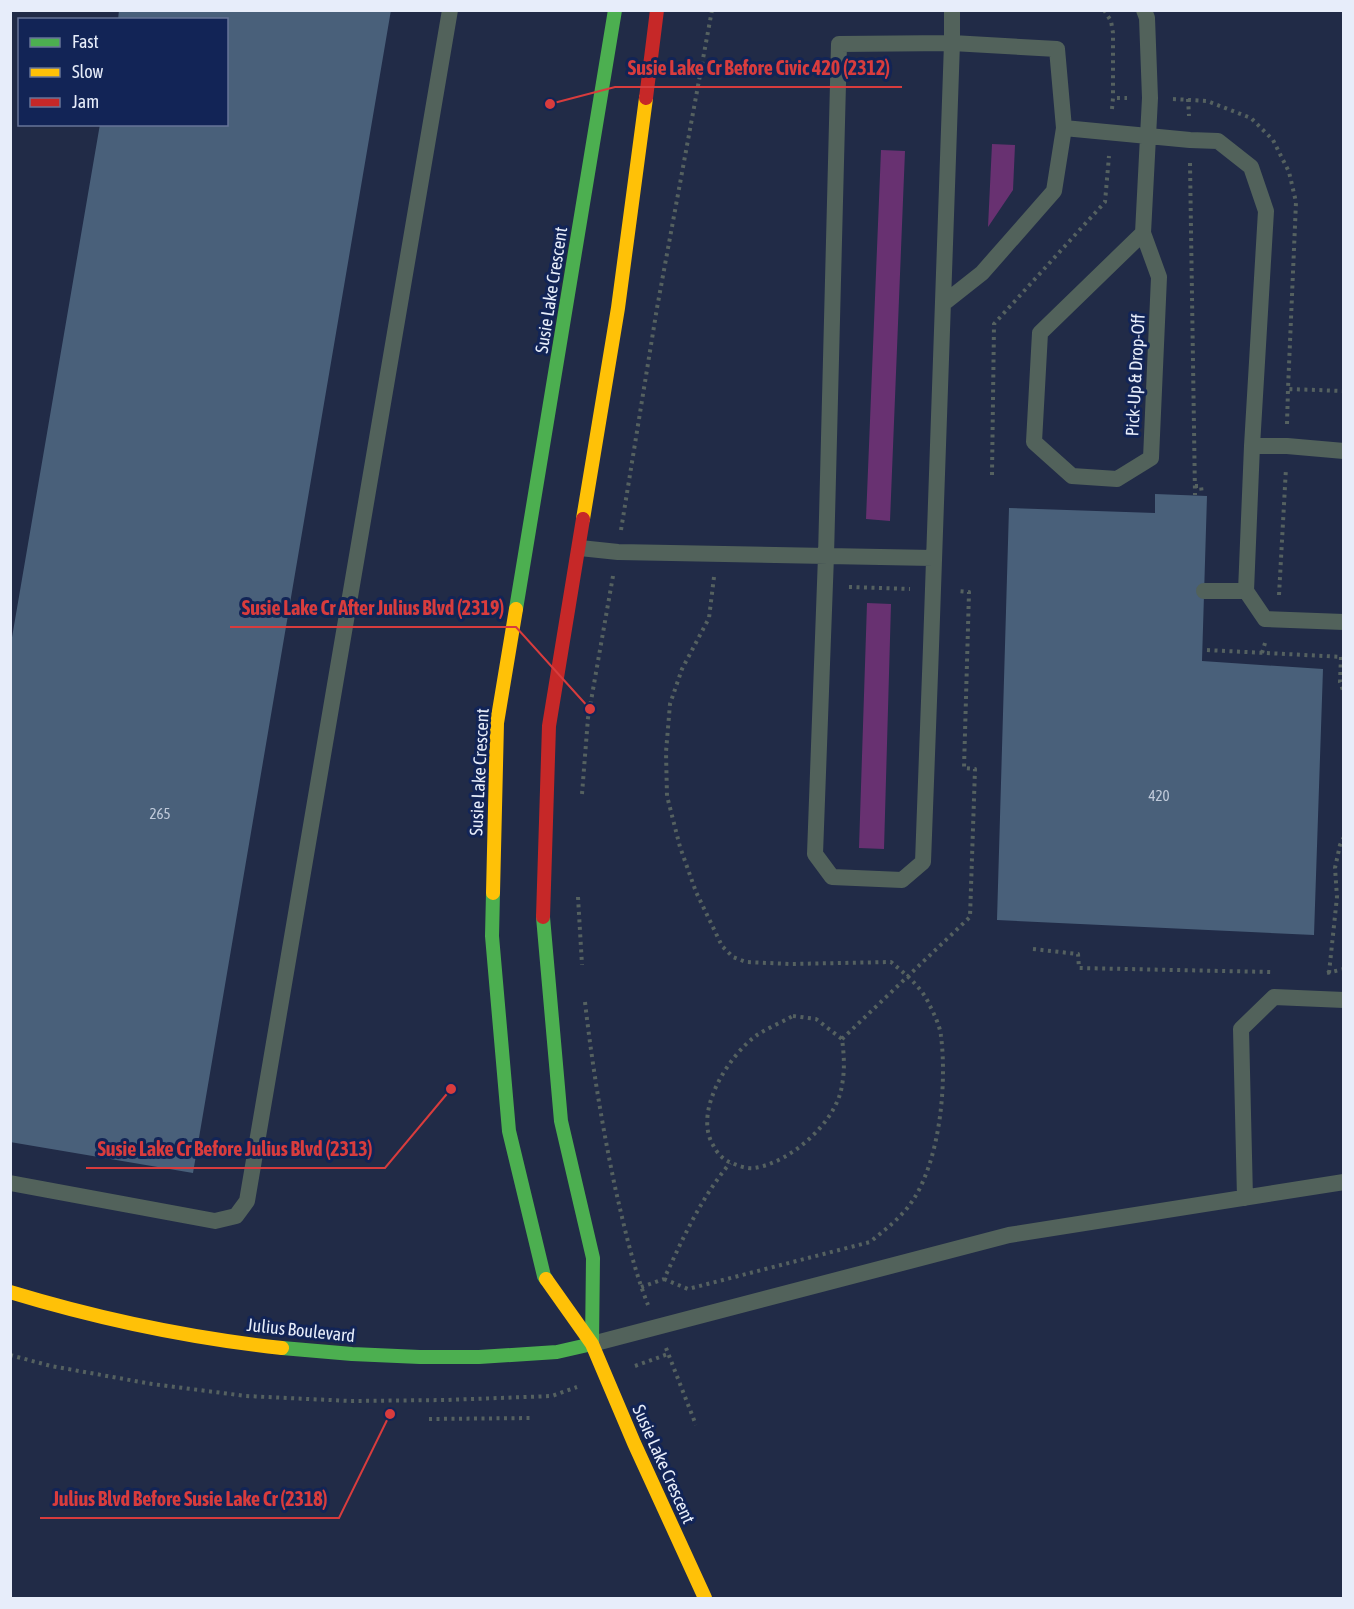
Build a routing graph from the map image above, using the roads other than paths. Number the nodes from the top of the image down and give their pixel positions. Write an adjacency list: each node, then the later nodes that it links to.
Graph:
1 (450, 10): 21 (lane)
2 (615, 10): 24 (street, Susie Lake Crescent)
3 (657, 10): 13 (street, Susie Lake Crescent)
4 (952, 10): 6 (lane)
5 (1144, 10): 8 (lane)
6 (952, 43): 7 (lane); 10 (lane); 14 (lane)
7 (1064, 129): 8 (lane); 10 (lane)
8 (1148, 136): 9 (lane); 11 (lane)
9 (1143, 233): 9 (lane, Pick-Up & Drop-Off)
10 (944, 303): 15 (lane)
11 (1252, 446): 12 (lane); 17 (lane)
12 (1344, 451)
13 (579, 548): 14 (lane); 24 (street, Susie Lake Crescent)
14 (826, 556): 15 (lane); 15 (lane)
15 (933, 558)
16 (1204, 591): 17 (lane)
17 (1246, 591): 18 (lane)
18 (1344, 622)
19 (1344, 1000): 22 (lane)
20 (1344, 1182): 22 (lane)
21 (10, 1183)
22 (1245, 1198): 24 (lane)
23 (10, 1292): 24 (street, Julius Boulevard)
24 (592, 1344): 25 (street, Susie Lake Crescent)
25 (705, 1599)

